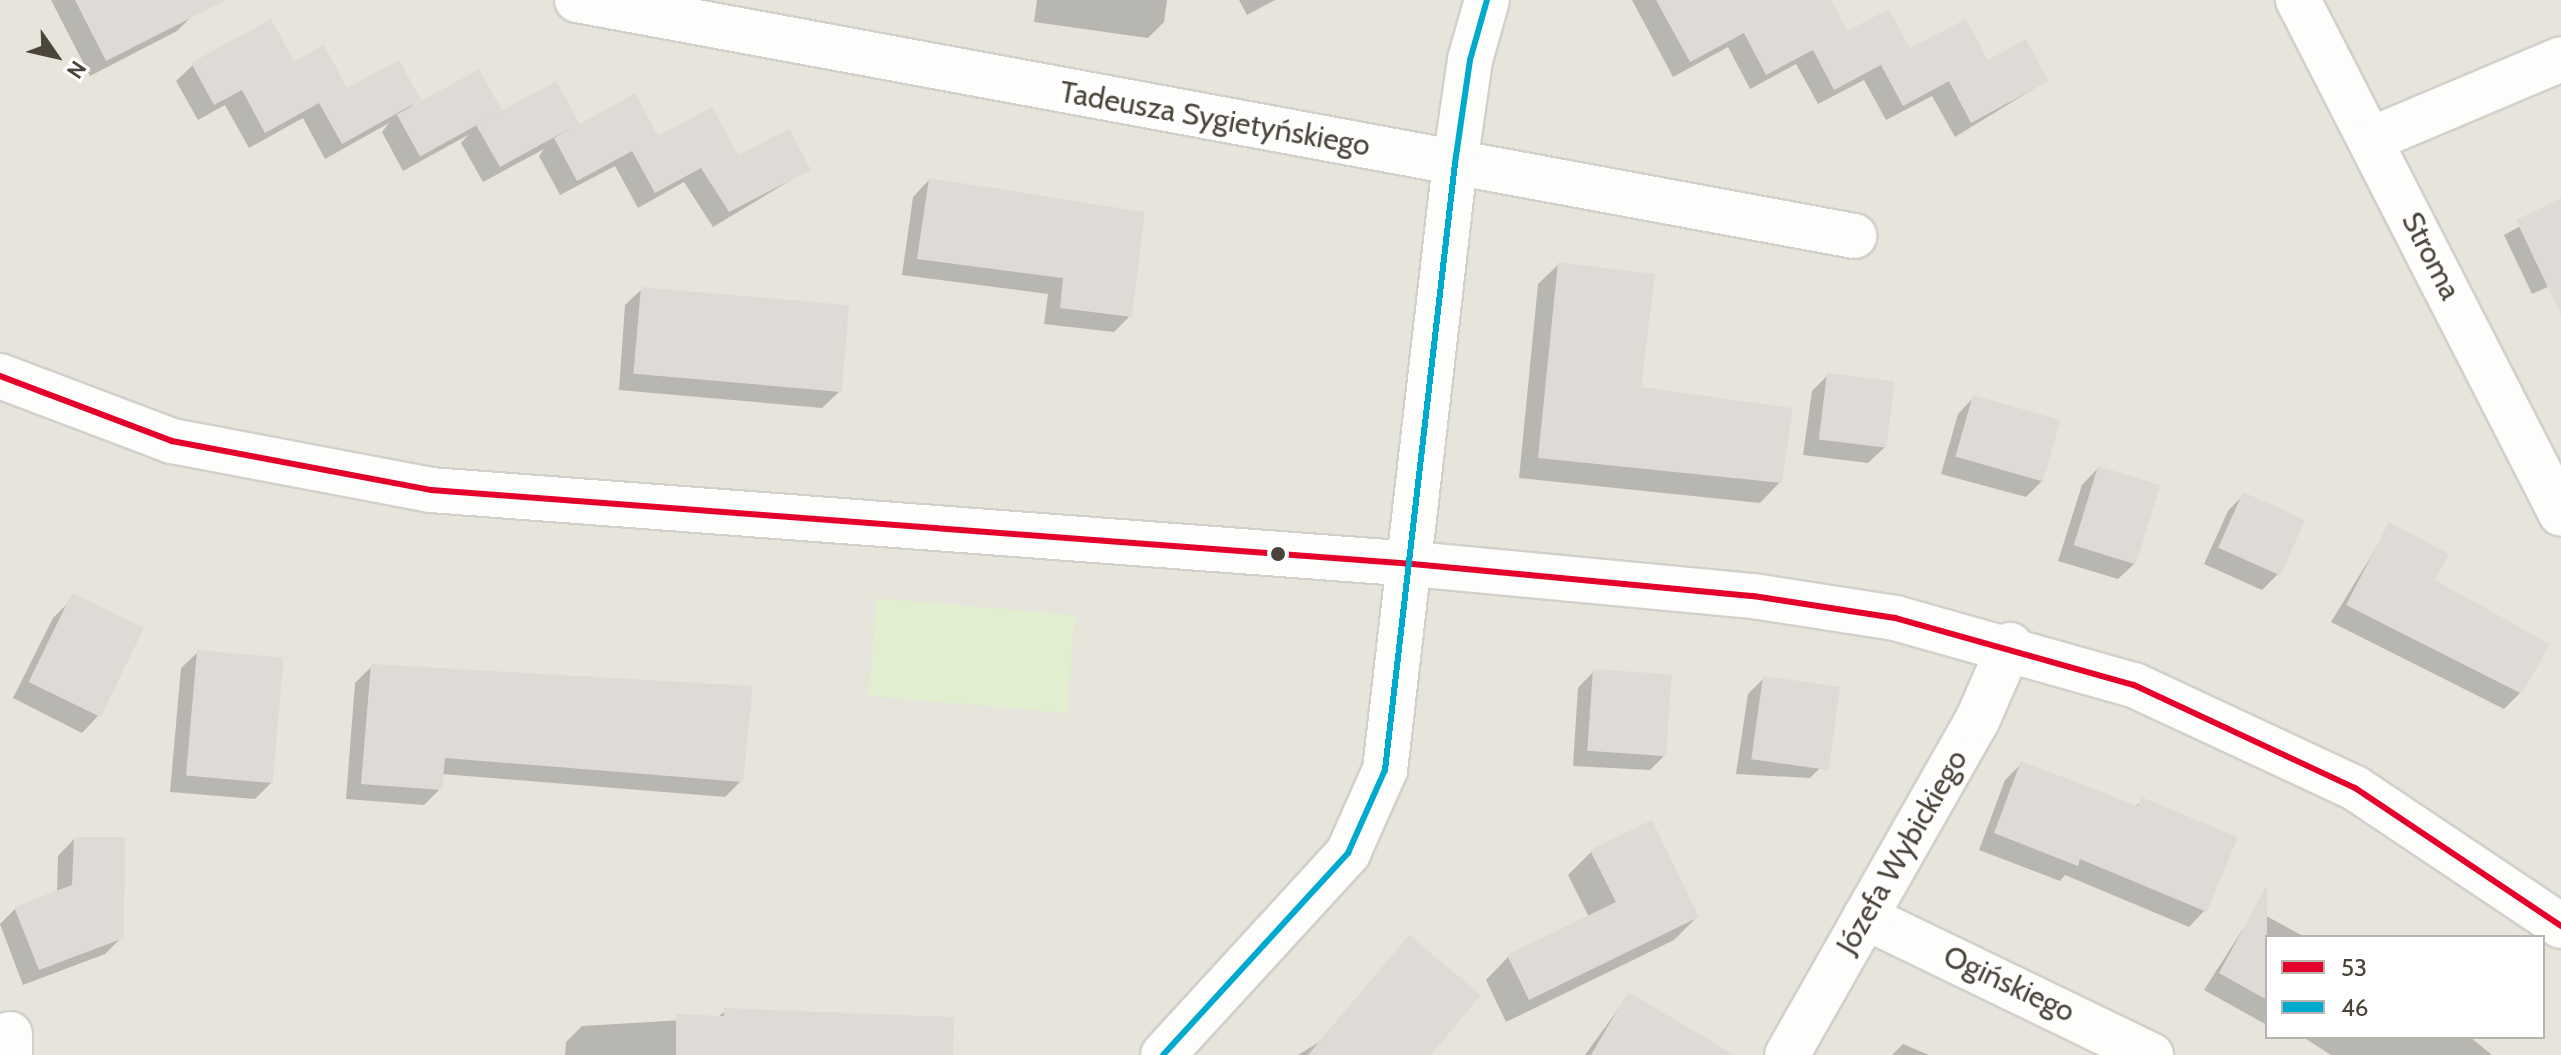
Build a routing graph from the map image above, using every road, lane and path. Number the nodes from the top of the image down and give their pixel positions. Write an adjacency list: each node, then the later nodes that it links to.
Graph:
1 (577, 0): 6 (street, Tadeusza Sygietyńskiego)
2 (1487, 0): 6 (street)
3 (2298, 0): 5 (street, Stroma)
4 (2561, 59): 5 (street)
5 (2372, 139): 9 (street, Stroma)
6 (1455, 163): 7 (street, Tadeusza Sygietyńskiego); 10 (street)
7 (1854, 236)
8 (0, 376): 10 (street)
9 (2561, 514)
10 (1413, 564): 11 (street); 14 (street)
11 (2010, 645): 12 (street, Józefa Wybickiego); 13 (street)
12 (1865, 917): 15 (street, Józefa Wybickiego); 16 (street, Ogińskiego)
13 (2561, 926)
14 (1163, 1055)
15 (1787, 1055)
16 (2151, 1055)

